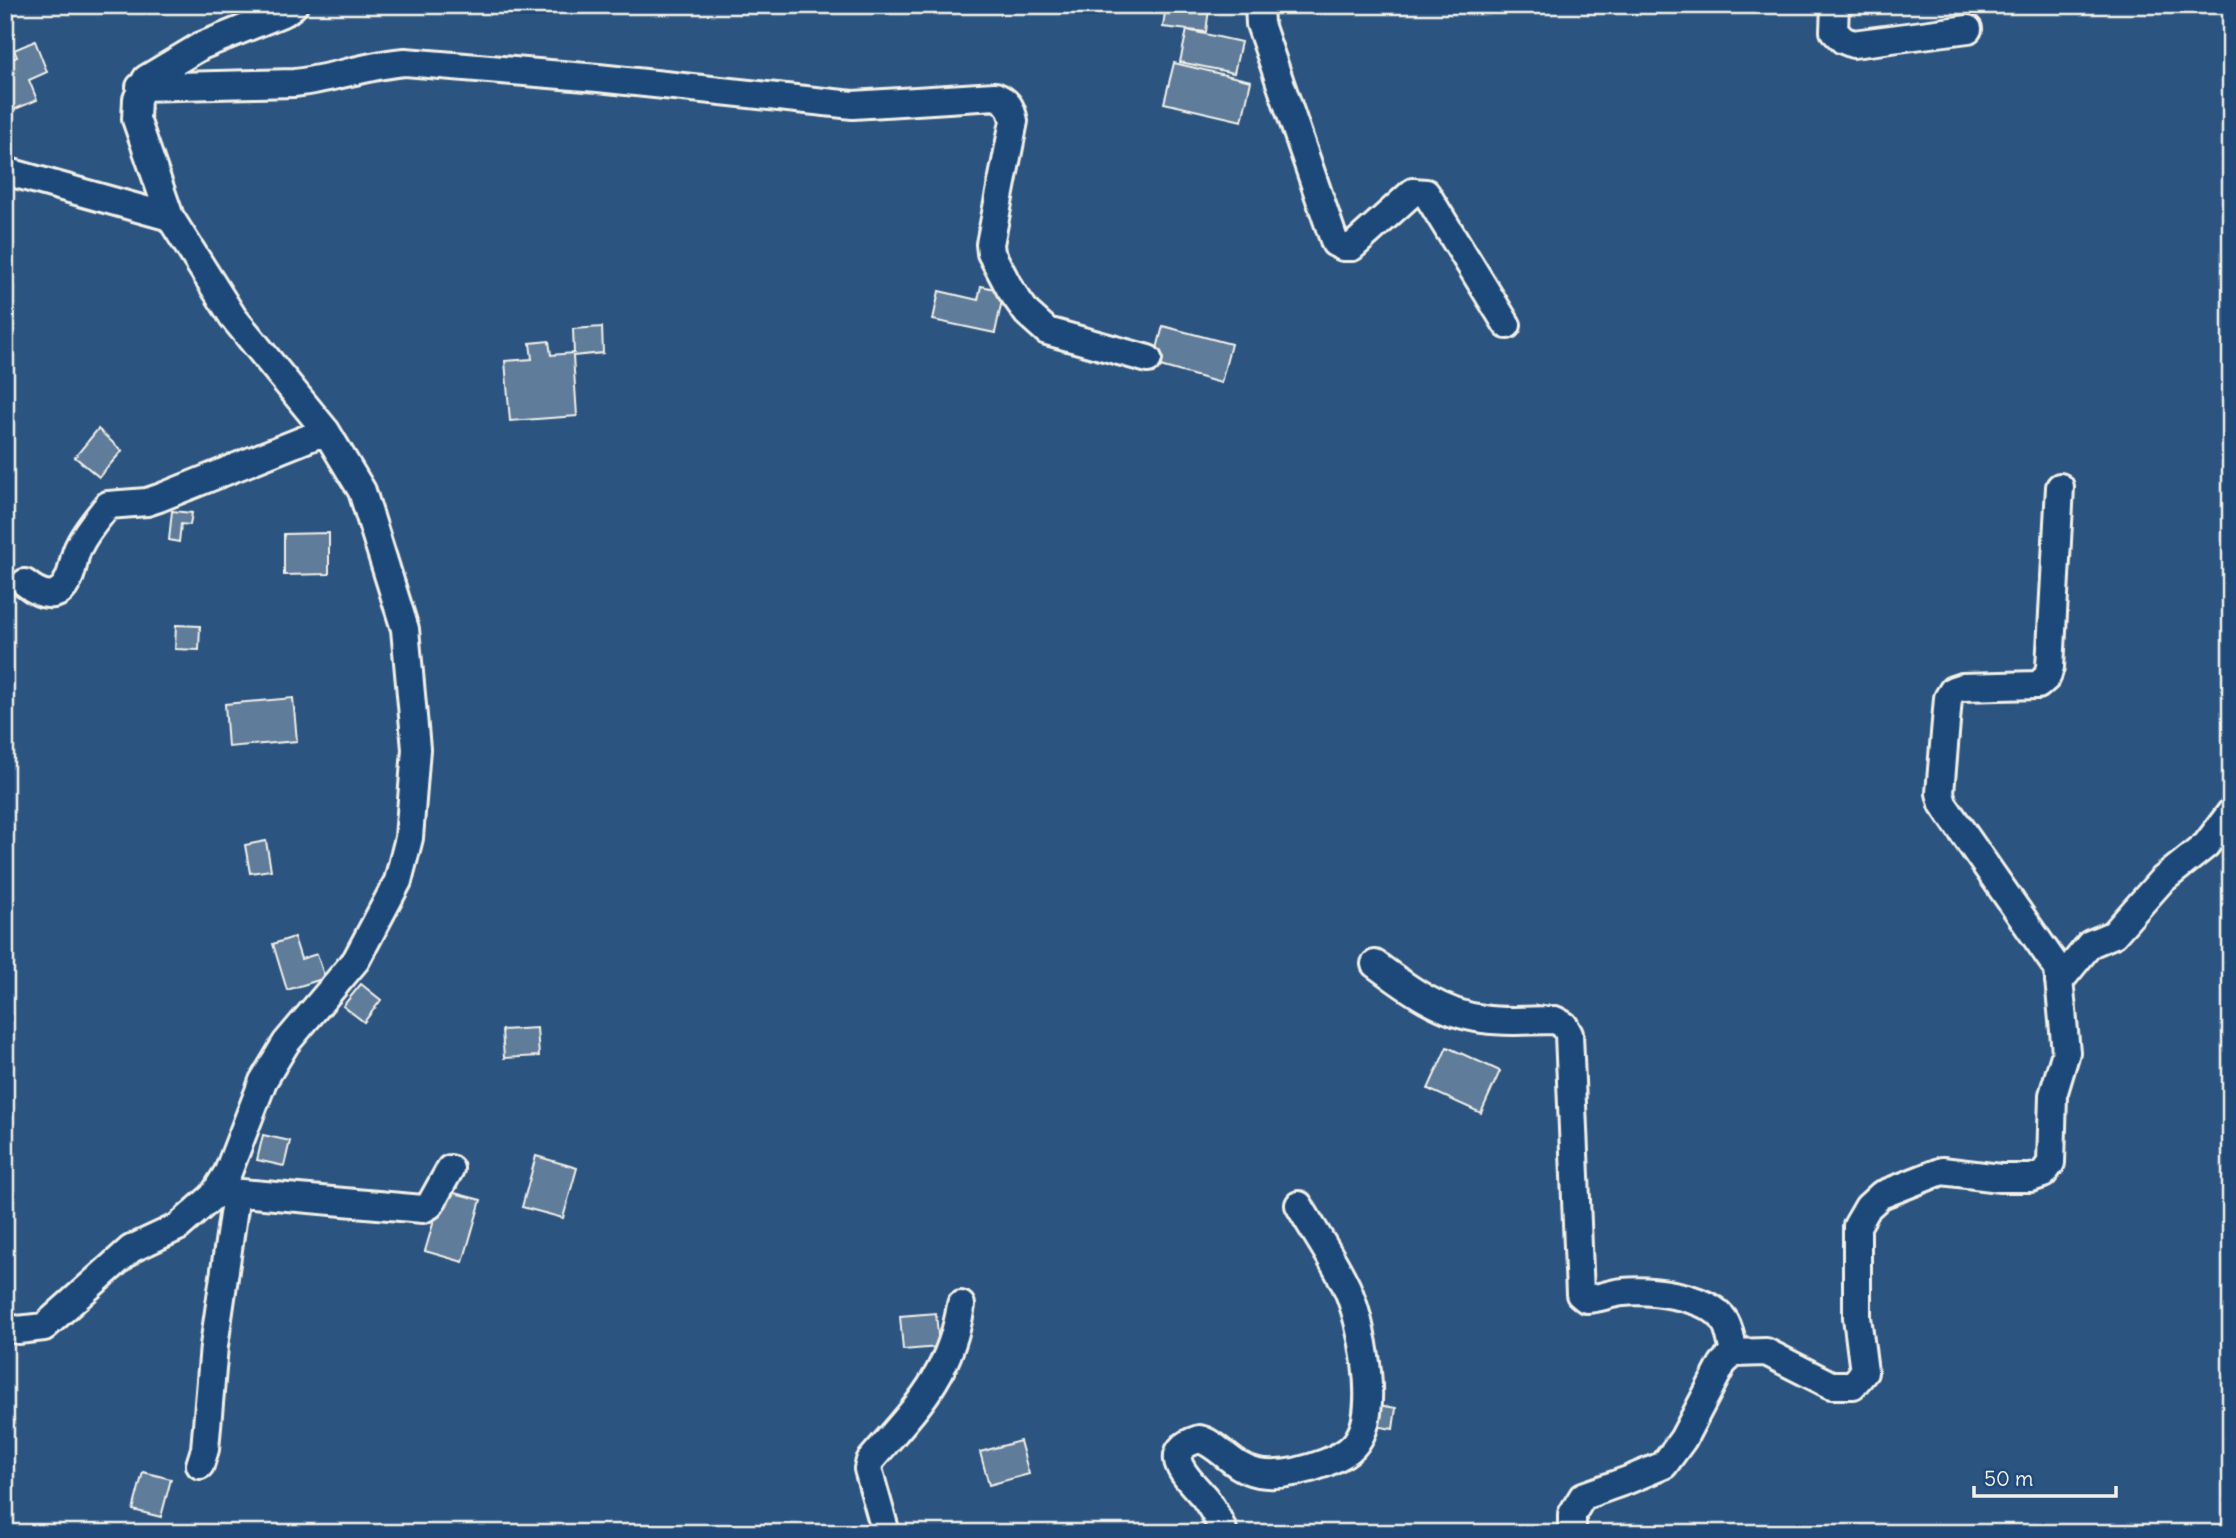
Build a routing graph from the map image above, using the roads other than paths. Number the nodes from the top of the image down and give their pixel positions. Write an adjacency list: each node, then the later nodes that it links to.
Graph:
1 (294, 5): 5 (street)
2 (1259, 5): 8 (street)
3 (1835, 5): 4 (street)
4 (1968, 29)
5 (140, 87): 7 (street); 9 (street)
6 (5, 171): 7 (street)
7 (170, 217): 10 (street)
8 (1507, 325)
9 (1148, 359)
10 (326, 431): 12 (street); 17 (street)
11 (2060, 487): 15 (street)
12 (25, 583)
13 (2231, 812): 15 (street)
14 (1375, 964): 21 (street)
15 (2059, 982): 21 (street)
16 (450, 1169): 17 (street)
17 (226, 1192): 20 (street); 22 (street)
18 (1299, 1205): 24 (street)
19 (961, 1305): 23 (street)
20 (5, 1327)
21 (1734, 1353): 25 (street)
22 (200, 1465)
23 (886, 1533)
24 (1224, 1533)
25 (1572, 1533)

